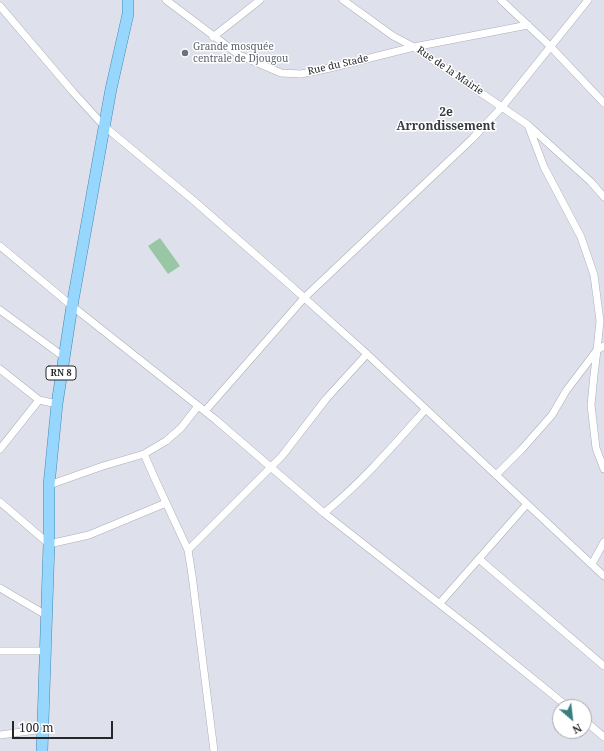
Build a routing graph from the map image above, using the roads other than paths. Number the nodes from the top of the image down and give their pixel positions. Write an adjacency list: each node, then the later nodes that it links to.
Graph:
1 (128, 0): 15 (main road, RN 8)
2 (166, 0): 9 (street, Rue du Stade)
3 (260, 0): 9 (street)
4 (343, 0): 11 (street, Rue de la Mairie)
5 (501, 0): 8 (street)
6 (588, 0): 10 (street)
7 (0, 6): 15 (street)
8 (528, 25): 10 (street); 11 (street, Rue du Stade)
9 (213, 37): 11 (street, Rue du Stade)
10 (550, 46): 12 (street); 13 (street)
11 (414, 47): 13 (street, Rue de la Mairie)
12 (604, 103)
13 (502, 107): 14 (street, Rue de la Mairie); 18 (street)
14 (528, 125): 16 (street, Rue de la Mairie); 21 (street)
15 (104, 126): 18 (street); 19 (main road, RN 8)
16 (604, 197)
17 (0, 246): 19 (street)
18 (304, 298): 22 (street); 29 (street)
19 (72, 306): 23 (main road, RN 8); 27 (street)
20 (0, 310): 23 (street)
21 (601, 348): 33 (street); 34 (street)
22 (367, 354): 28 (street); 32 (street)
23 (64, 357): 26 (main road, RN 8)
24 (0, 369): 25 (street)
25 (38, 400): 26 (street); 30 (street)
26 (57, 404): 35 (main road, RN 8)
27 (198, 406): 29 (street); 31 (street)
28 (425, 410): 34 (street); 39 (street)
29 (205, 411): 32 (street)
30 (0, 449)
31 (144, 454): 35 (street); 37 (street)
32 (271, 466): 39 (street); 42 (street)
33 (604, 469)
34 (496, 475): 38 (street)
35 (49, 485): 41 (main road, RN 8)
36 (0, 502): 41 (street)
37 (166, 503): 41 (street); 42 (street)
38 (527, 504): 43 (street); 44 (street)
39 (324, 513): 47 (street)
40 (604, 542): 44 (street)
41 (49, 544): 48 (main road, RN 8)
42 (188, 550): 58 (street)
43 (479, 559): 47 (street); 51 (street)
44 (592, 564): 45 (street)
45 (604, 576)
46 (0, 588): 48 (street)
47 (440, 603): 52 (street)
48 (46, 615): 49 (main road, RN 8)
49 (45, 651): 50 (street); 54 (main road, RN 8)
50 (0, 652)
51 (604, 666)
52 (558, 699)
53 (592, 727): 56 (street)
54 (43, 729): 55 (street); 57 (main road, RN 8)
55 (0, 735)
56 (604, 737)
57 (42, 751)
58 (214, 751)

